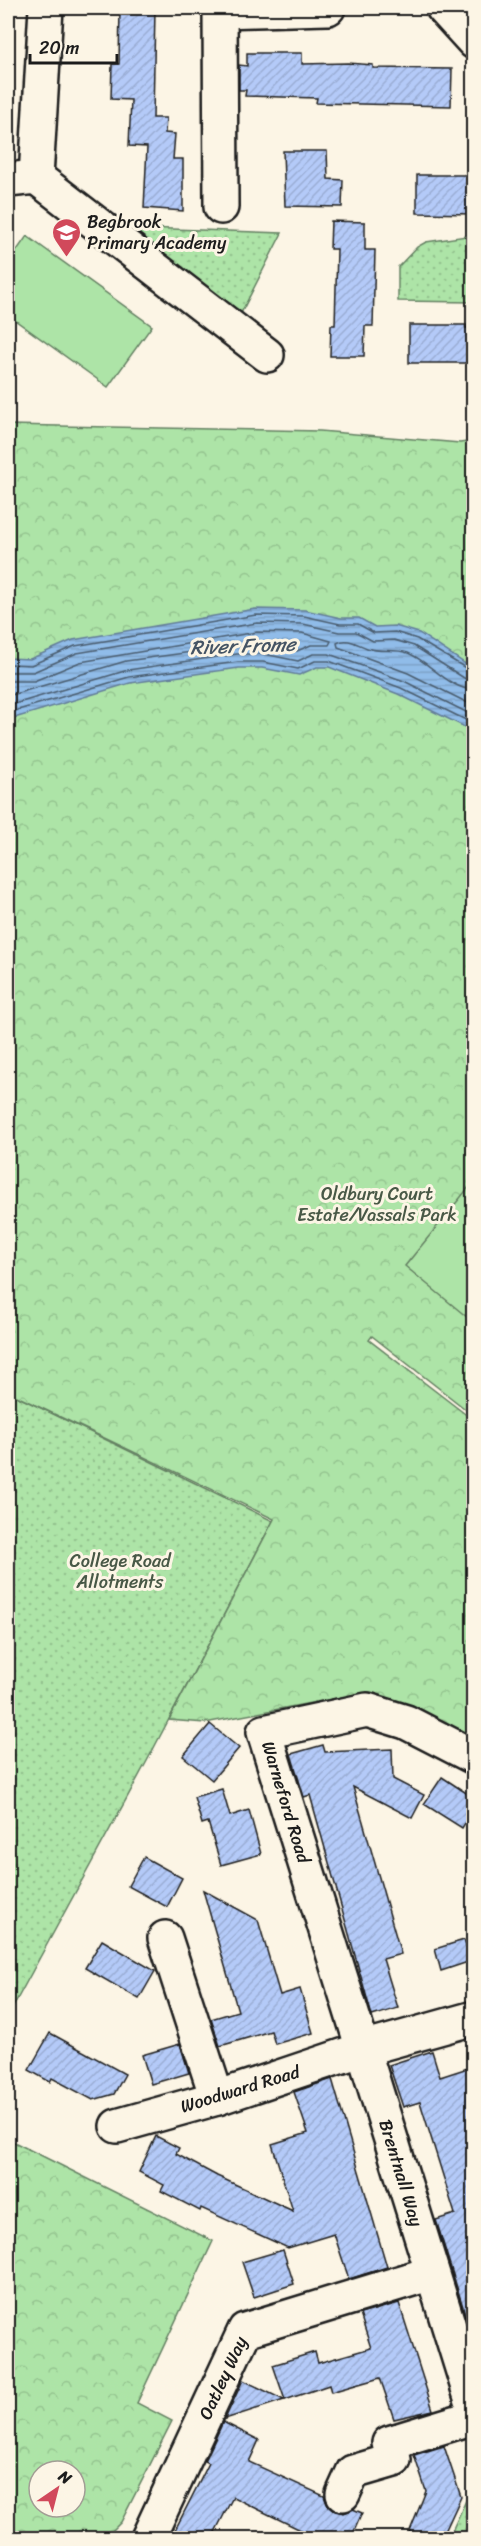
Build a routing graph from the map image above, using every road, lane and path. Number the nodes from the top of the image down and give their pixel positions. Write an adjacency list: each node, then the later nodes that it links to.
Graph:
1 (46, 8): 6 (street)
2 (328, 8): 4 (street)
3 (443, 8): 5 (street)
4 (220, 9): 7 (street)
5 (474, 42)
6 (22, 178): 8 (street)
7 (221, 207)
8 (267, 355)
9 (474, 1756): 12 (street, Warneford Road)
10 (165, 1938): 13 (street)
11 (474, 2018): 12 (street)
12 (363, 2049): 13 (street, Woodward Road); 15 (street, Brentnall Way)
13 (217, 2098): 14 (street, Woodward Road)
14 (117, 2126)
15 (432, 2273): 16 (street, Brentnall Way); 19 (street, Oatley Way)
16 (474, 2407)
17 (474, 2417): 18 (street)
18 (343, 2494)
19 (148, 2538)

